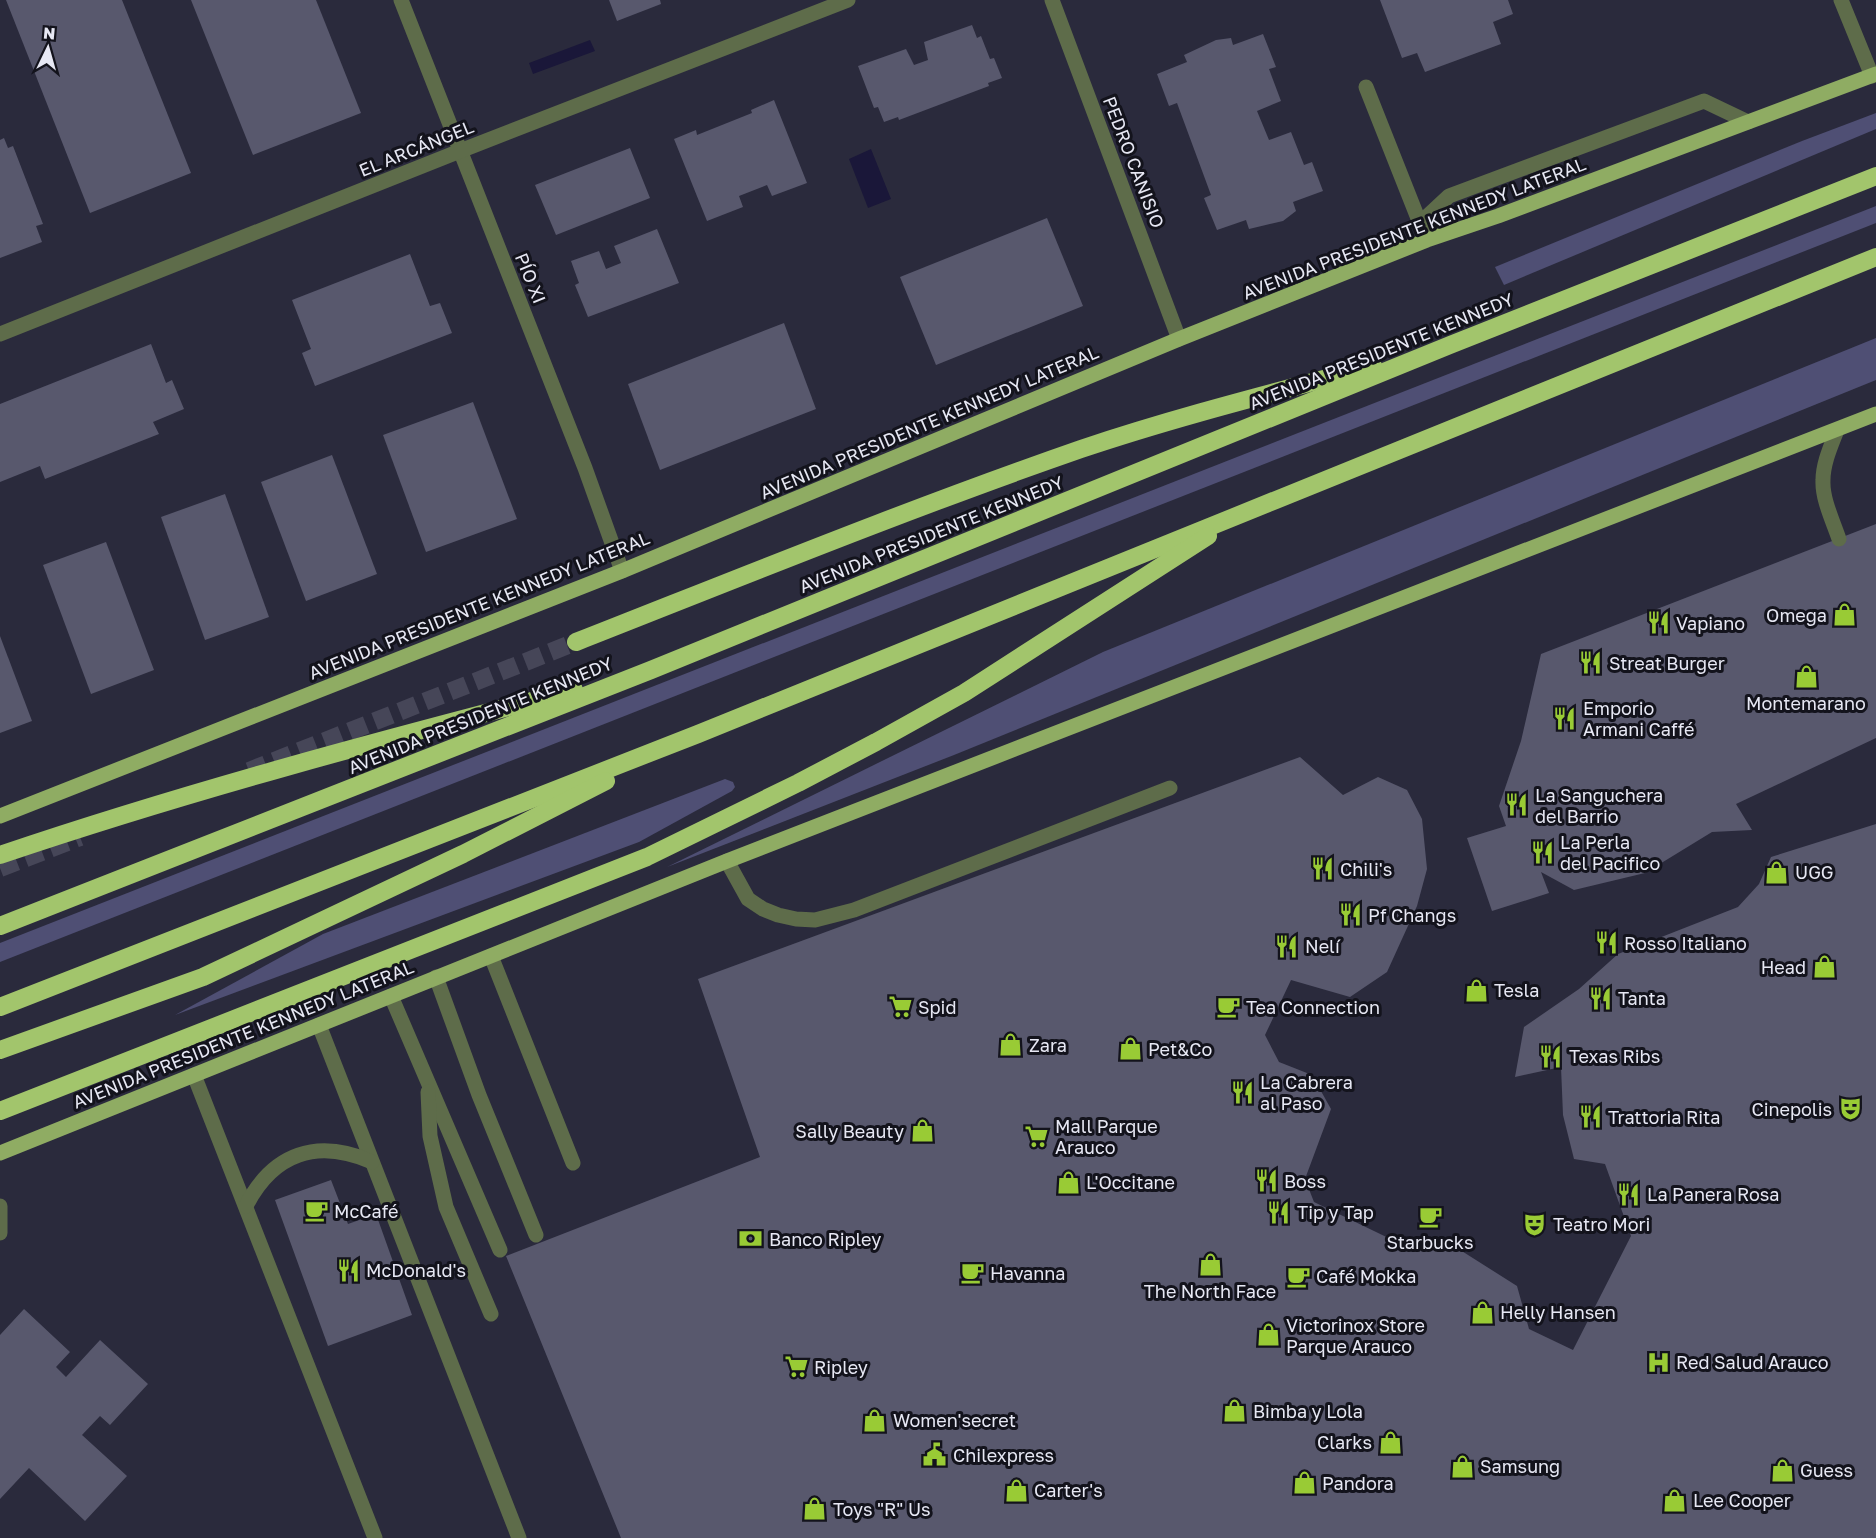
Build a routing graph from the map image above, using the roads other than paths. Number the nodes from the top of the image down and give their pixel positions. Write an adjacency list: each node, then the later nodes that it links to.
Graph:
1 (401, 0): 8 (street, PÍO XI)
2 (848, 0): 8 (street, EL ARCÁNGEL)
3 (1052, 0): 14 (street, PEDRO CANISIO)
4 (1841, 0): 5 (street)
5 (1874, 75): 7 (main road, AVENIDA PRESIDENTE KENNEDY LATERAL)
6 (1366, 87): 10 (street)
7 (1748, 122): 10 (street); 11 (main road, AVENIDA PRESIDENTE KENNEDY LATERAL)
8 (460, 151): 13 (street, EL ARCÁNGEL); 20 (street, PÍO XI)
9 (1876, 176): 15 (highway, AVENIDA PRESIDENTE KENNEDY)
10 (1420, 223): 11 (street)
11 (1427, 240): 14 (main road, AVENIDA PRESIDENTE KENNEDY LATERAL)
12 (1870, 260): 18 (highway)
13 (0, 334)
14 (1179, 339): 20 (main road, AVENIDA PRESIDENTE KENNEDY LATERAL)
15 (1450, 345): 21 (highway); 22 (highway, AVENIDA PRESIDENTE KENNEDY)
16 (1876, 414): 17 (main road, AVENIDA PRESIDENTE KENNEDY LATERAL)
17 (1837, 430): 19 (street); 27 (main road, AVENIDA PRESIDENTE KENNEDY LATERAL)
18 (1245, 512): 23 (highway); 37 (highway)
19 (1839, 539)
20 (622, 571): 25 (main road, AVENIDA PRESIDENTE KENNEDY LATERAL)
21 (576, 642)
22 (651, 670): 26 (highway); 28 (highway, AVENIDA PRESIDENTE KENNEDY)
23 (698, 734): 32 (highway); 34 (highway)
24 (1170, 788): 27 (street)
25 (0, 816)
26 (0, 855)
27 (727, 861): 29 (main road, AVENIDA PRESIDENTE KENNEDY LATERAL)
28 (0, 927)
29 (491, 956): 30 (main road, AVENIDA PRESIDENTE KENNEDY LATERAL); 40 (street)
30 (436, 977): 31 (main road, AVENIDA PRESIDENTE KENNEDY LATERAL); 44 (street)
31 (391, 996): 33 (main road, AVENIDA PRESIDENTE KENNEDY LATERAL); 36 (street)
32 (0, 1007)
33 (319, 1025): 35 (main road, AVENIDA PRESIDENTE KENNEDY LATERAL); 39 (street)
34 (0, 1050)
35 (194, 1075): 38 (main road, AVENIDA PRESIDENTE KENNEDY LATERAL); 42 (street)
36 (427, 1080): 45 (street); 46 (street)
37 (0, 1111)
38 (0, 1153)
39 (372, 1162): 42 (street); 48 (street)
40 (573, 1163)
41 (0, 1206): 43 (street)
42 (246, 1206): 47 (street)
43 (0, 1233)
44 (536, 1235)
45 (500, 1250)
46 (491, 1314)
47 (375, 1538)
48 (519, 1538)

